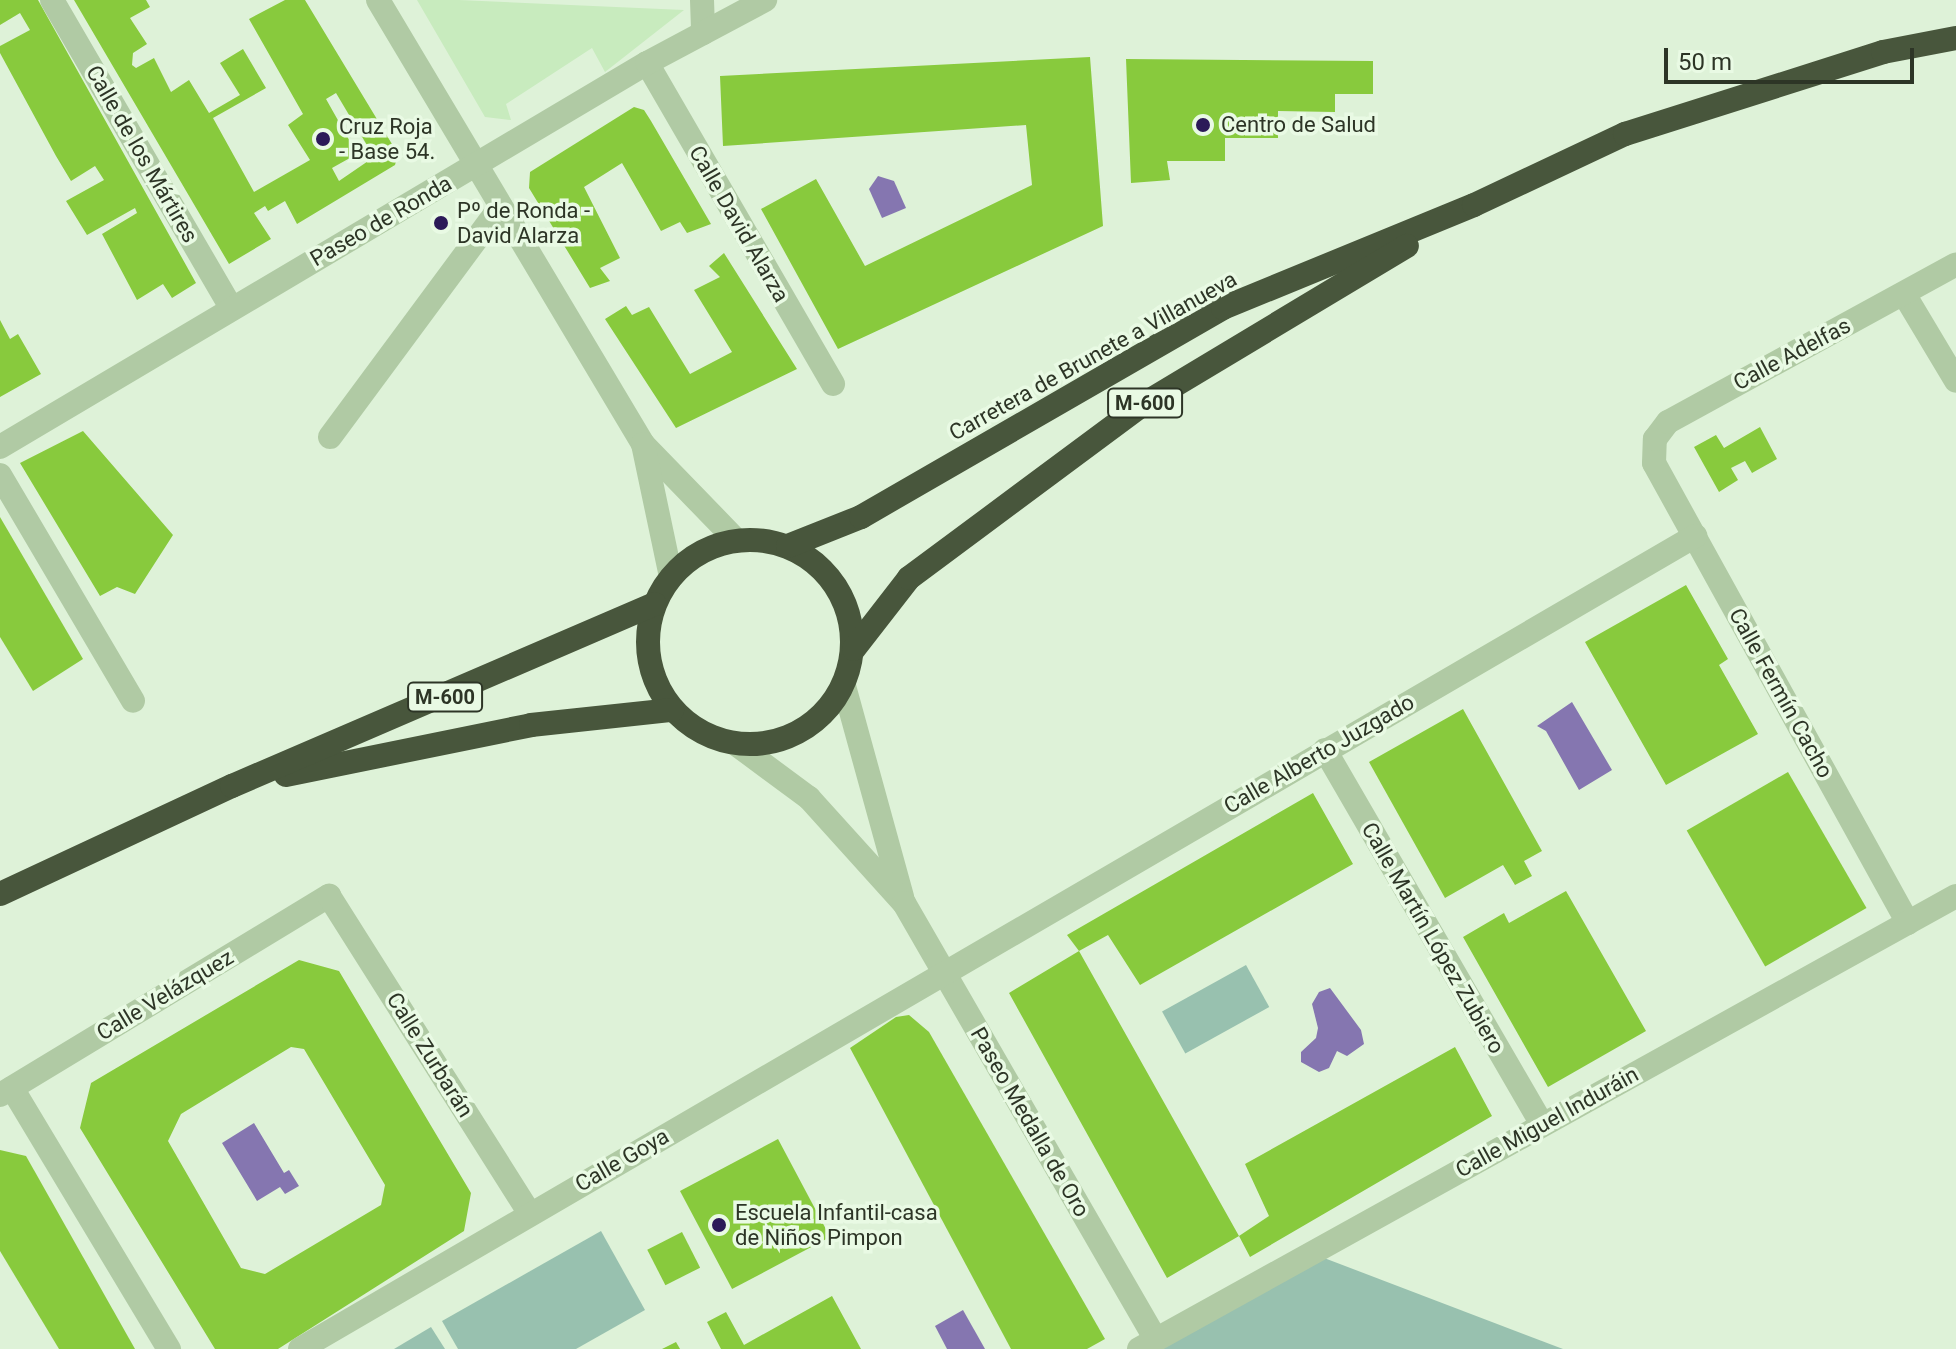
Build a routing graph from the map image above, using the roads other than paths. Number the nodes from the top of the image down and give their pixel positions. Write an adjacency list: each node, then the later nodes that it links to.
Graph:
1 (52, 0): 13 (street, Calle de los Mártires)
2 (378, 0): 8 (street)
3 (702, 0): 5 (street)
4 (765, 0): 5 (street, Paseo de Ronda)
5 (703, 33): 7 (street, Paseo de Ronda)
6 (1956, 38): 9 (highway, Carretera de Brunete a Villanueva / M-600)
7 (647, 63): 8 (street, Paseo de Ronda); 15 (street, Calle David Alarza)
8 (477, 165): 10 (street); 13 (street, Paseo de Ronda)
9 (1474, 205): 23 (highway, Carretera de Brunete a Villanueva / M-600); 26 (highway, Carretera de Brunete a Villanueva / M-600)
10 (501, 206): 16 (street); 17 (street)
11 (1956, 264): 12 (street, Calle Adelfas)
12 (1904, 294): 14 (street); 19 (street, Calle Adelfas)
13 (231, 307): 18 (street, Paseo de Ronda)
14 (1956, 381)
15 (833, 384)
16 (330, 437)
17 (643, 444): 22 (street); 24 (street)
18 (0, 447)
19 (1654, 463): 21 (street, Calle Fermín Cacho)
20 (0, 475): 28 (street)
21 (1695, 536): 31 (street, Calle Alberto Juzgado); 37 (street, Calle Fermín Cacho)
22 (736, 540): 23 (highway, M-600); 24 (highway, M-600)
23 (788, 546): 26 (highway, M-600)
24 (671, 577): 25 (highway, M-600)
25 (655, 604): 29 (highway, M-600); 32 (highway, M-600)
26 (854, 649): 27 (highway, M-600)
27 (844, 686): 30 (highway, M-600); 36 (street, Paseo Medalla de Oro)
28 (133, 701)
29 (672, 710): 30 (highway, M-600); 32 (highway, M-600)
30 (736, 744): 36 (street, Paseo Medalla de Oro)
31 (1325, 750): 38 (street, Calle Alberto Juzgado); 40 (street, Calle Martín López Zubiero)
32 (232, 786): 33 (highway, M-600)
33 (0, 894)
34 (329, 896): 39 (street, Calle Velázquez); 41 (street, Calle Zurbarán)
35 (1956, 896): 37 (street, Calle Miguel Induráin)
36 (904, 903): 38 (street, Paseo Medalla de Oro)
37 (1908, 923): 40 (street, Calle Miguel Induráin)
38 (943, 972): 41 (street, Calle Goya); 42 (street, Paseo Medalla de Oro)
39 (6, 1092): 43 (street)
40 (1542, 1125): 42 (street, Calle Miguel Induráin)
41 (530, 1214): 44 (street, Calle Goya)
42 (1147, 1344)
43 (169, 1349)
44 (300, 1349)

